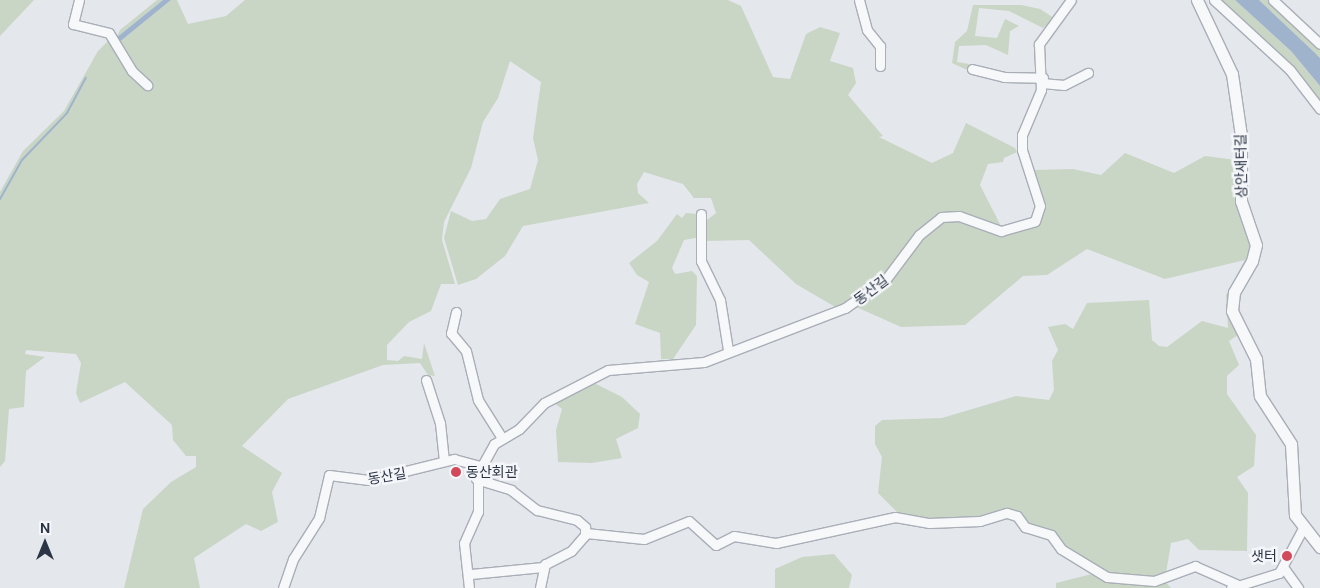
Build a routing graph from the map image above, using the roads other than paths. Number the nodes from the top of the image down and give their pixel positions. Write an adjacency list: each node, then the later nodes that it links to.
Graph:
1 (79, 0): 12 (street)
2 (859, 0): 8 (street)
3 (1071, 0): 11 (street, 동산길)
4 (1197, 0): 22 (street, 상안새터길)
5 (1214, 0): 13 (street)
6 (1273, 0): 7 (street)
7 (1320, 44)
8 (880, 66)
9 (972, 69): 11 (street)
10 (1088, 73): 11 (street)
11 (1042, 80): 16 (street, 동산길)
12 (146, 85)
13 (1320, 108)
14 (701, 214): 16 (street)
15 (456, 312): 18 (street)
16 (728, 350): 18 (street, 동산길)
17 (426, 380): 19 (street)
18 (502, 438): 20 (street, 동산길)
19 (444, 461): 20 (street, 동산길); 29 (street, 동산길)
20 (480, 466): 21 (street, 동산길)
21 (476, 479): 23 (street); 27 (street, 동산길)
22 (1303, 528): 24 (street, 상안새터길); 26 (street)
23 (586, 533): 25 (street); 28 (street)
24 (1320, 547)
25 (543, 567): 27 (street); 31 (street)
26 (1283, 567): 28 (street); 32 (street)
27 (471, 574): 30 (street, 동산길)
28 (1233, 586)
29 (283, 588)
30 (470, 588)
31 (540, 588)
32 (1298, 588)

